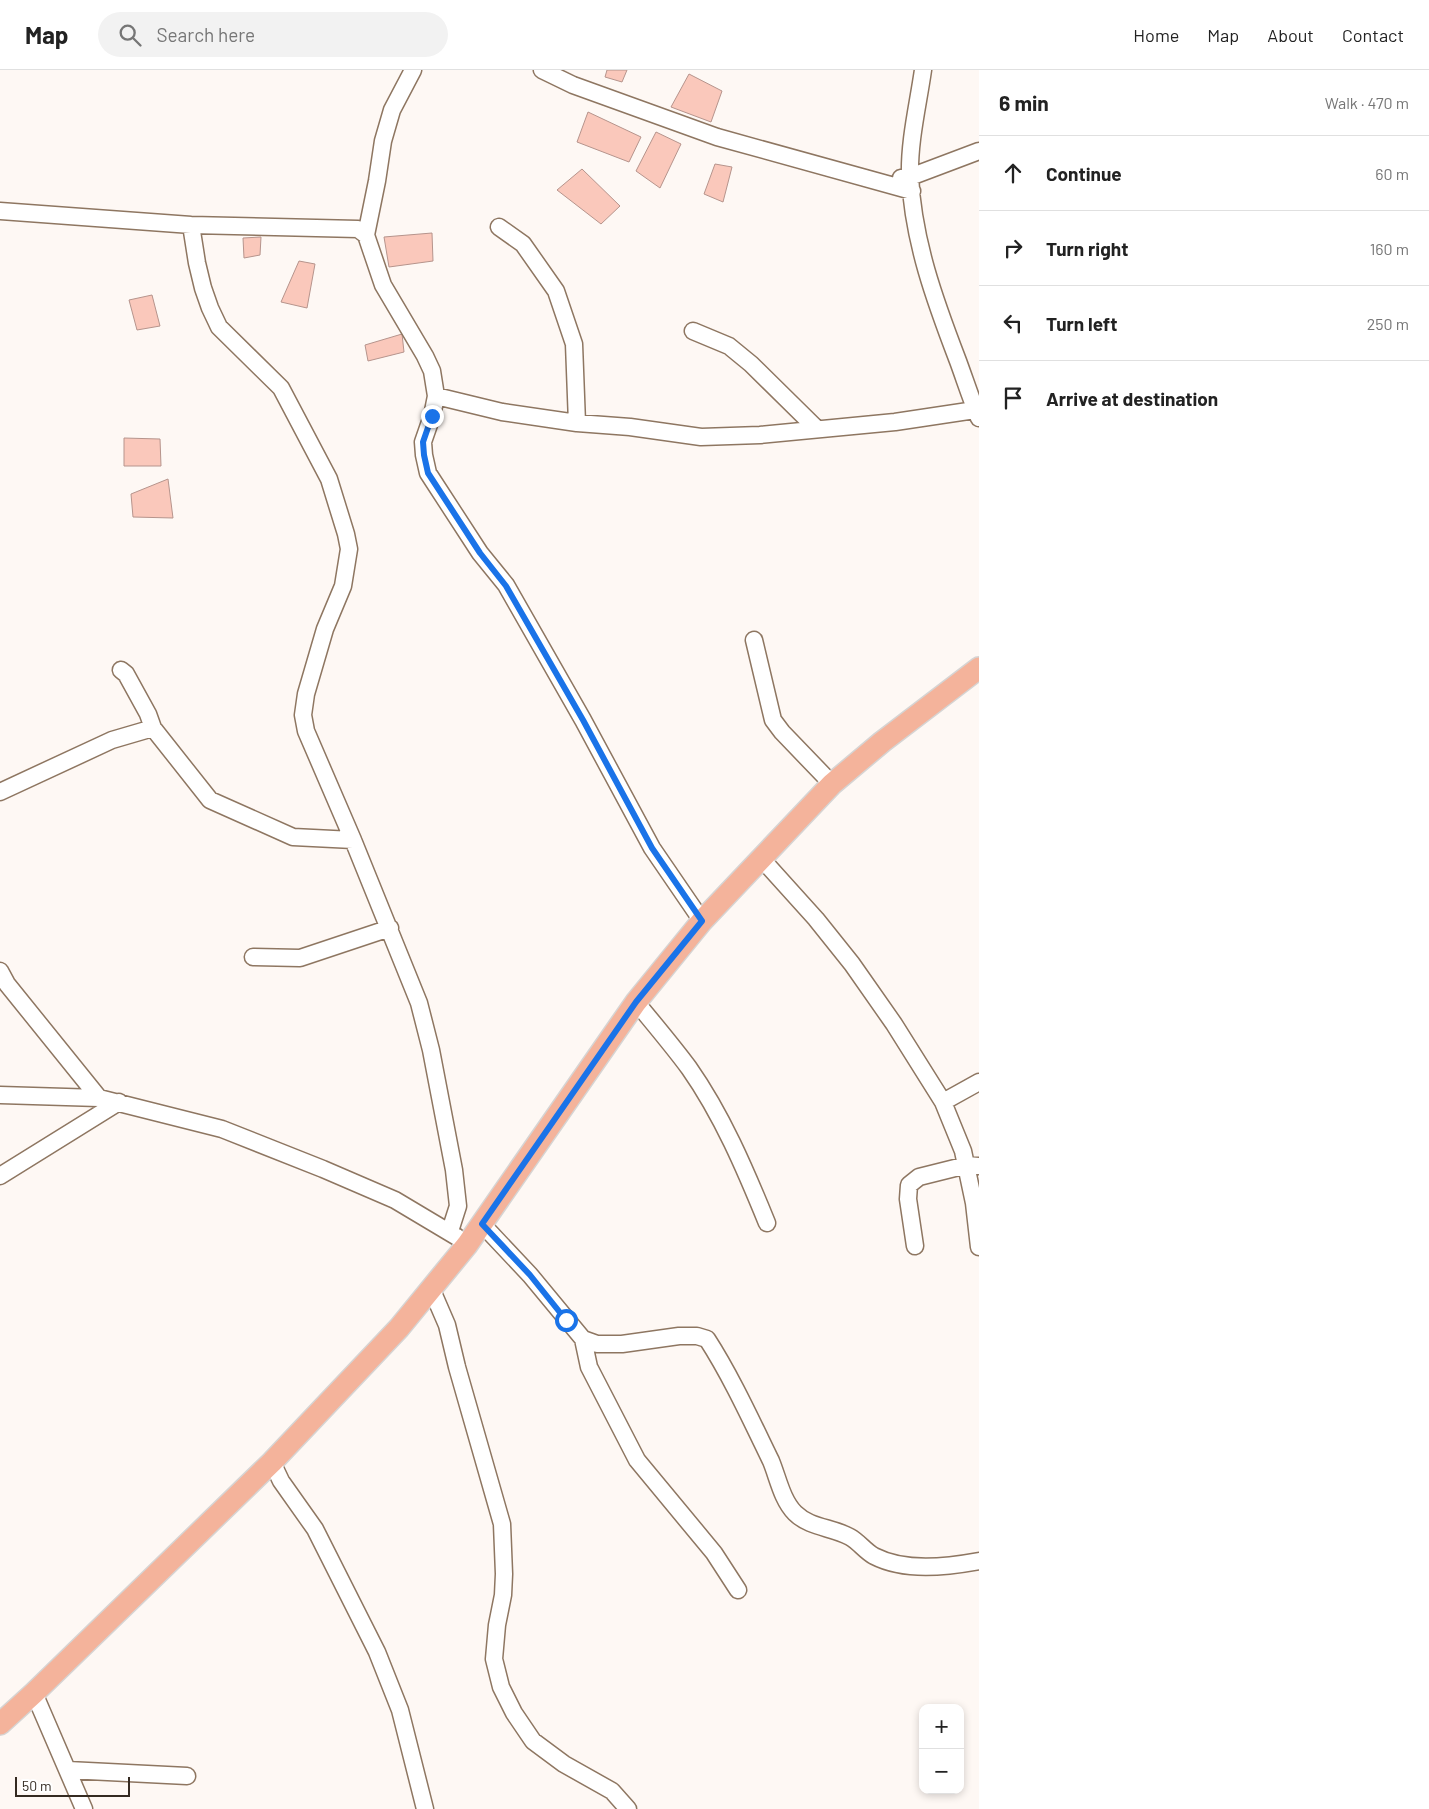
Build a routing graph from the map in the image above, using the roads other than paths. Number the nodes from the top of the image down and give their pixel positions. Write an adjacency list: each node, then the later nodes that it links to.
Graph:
1 (413, 70): 9 (street)
2 (542, 70): 5 (street)
3 (923, 70): 5 (street)
4 (979, 151): 5 (street)
5 (911, 184): 12 (street)
6 (0, 211): 7 (street)
7 (190, 225): 9 (street); 21 (street)
8 (499, 228): 13 (street)
9 (366, 235): 11 (street)
10 (693, 331): 14 (street)
11 (436, 396): 13 (street); 23 (street)
12 (977, 414): 14 (street)
13 (577, 422): 14 (street)
14 (817, 429)
15 (754, 640): 19 (street)
16 (979, 668): 19 (main road)
17 (121, 670): 18 (street)
18 (153, 728): 20 (street); 21 (street)
19 (832, 784): 22 (main road)
20 (0, 792)
21 (354, 840): 24 (street)
22 (761, 858): 23 (main road); 32 (street)
23 (702, 921): 27 (main road)
24 (390, 928): 25 (street); 37 (street)
25 (253, 957)
26 (0, 971): 30 (street)
27 (636, 1002): 35 (street); 36 (main road)
28 (979, 1082): 32 (street)
29 (0, 1095): 30 (street)
30 (99, 1098): 31 (street)
31 (119, 1102): 34 (street); 37 (street)
32 (943, 1102): 33 (street)
33 (973, 1166): 39 (street); 40 (street)
34 (0, 1176)
35 (767, 1223)
36 (482, 1224): 38 (main road); 42 (street)
37 (450, 1231): 38 (street)
38 (467, 1244): 41 (main road)
39 (915, 1246)
40 (979, 1246)
41 (431, 1288): 43 (main road); 52 (street)
42 (583, 1338): 44 (street); 45 (street)
43 (272, 1462): 46 (main road); 51 (street)
44 (979, 1561)
45 (738, 1590)
46 (34, 1694): 47 (main road); 48 (street)
47 (0, 1724)
48 (68, 1770): 49 (street); 50 (street)
49 (187, 1776)
50 (84, 1809)
51 (425, 1809)
52 (628, 1809)

